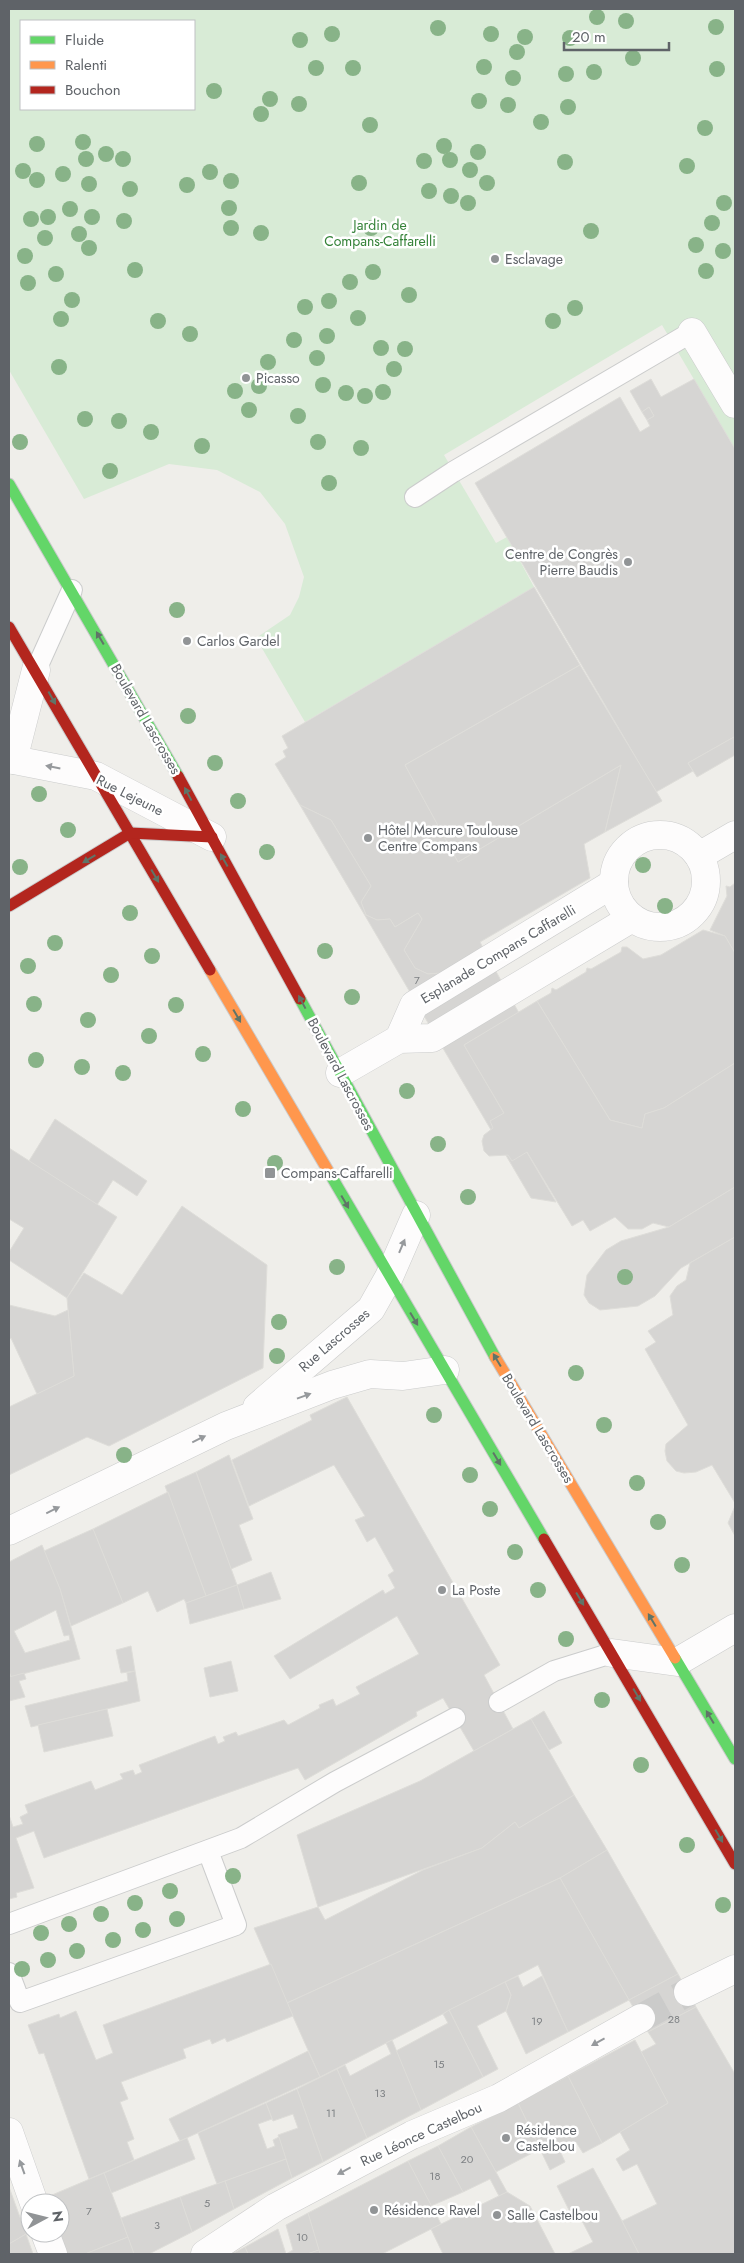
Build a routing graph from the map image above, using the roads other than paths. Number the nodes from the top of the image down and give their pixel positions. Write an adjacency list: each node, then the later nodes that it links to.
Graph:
1 (692, 332): 2 (street); 4 (lane)
2 (735, 404)
3 (9, 484): 5 (main road, Boulevard Lascrosses)
4 (415, 497)
5 (72, 590): 7 (lane); 12 (main road, Boulevard Lascrosses, one-way to 5)
6 (9, 627): 7 (main road)
7 (36, 670): 8 (street, Rue Lejeune); 9 (main road, one-way to 9)
8 (11, 759): 9 (street, Rue Lejeune, one-way to 8)
9 (96, 776): 10 (main road); 12 (street, Rue Lejeune)
10 (130, 833): 12 (main road); 15 (main road, one-way to 15); 20 (main road, one-way to 20)
11 (735, 835): 13 (street)
12 (212, 837): 18 (main road, Boulevard Lascrosses, one-way to 12)
13 (699, 856): 14 (street); 16 (street)
14 (614, 883): 16 (street); 17 (street, Esplanade Compans Caffarelli)
15 (9, 906)
16 (632, 918): 17 (street)
17 (399, 1039): 18 (street)
18 (340, 1073): 19 (main road, Boulevard Lascrosses)
19 (416, 1215): 20 (street, Rue Lascrosses, one-way to 19); 26 (main road, Boulevard Lascrosses, one-way to 19)
20 (389, 1277): 21 (main road, one-way to 21); 22 (street, Rue Lascrosses)
21 (445, 1370): 22 (street, Rue Lascrosses, one-way to 21); 25 (main road, one-way to 25)
22 (242, 1419): 23 (street, Rue Lascrosses, one-way to 22)
23 (9, 1531)
24 (735, 1628): 26 (street)
25 (612, 1653): 26 (street); 27 (lane); 31 (main road, one-way to 31)
26 (677, 1662): 29 (main road, Boulevard Lascrosses, one-way to 26)
27 (499, 1702)
28 (454, 1718): 30 (lane)
29 (735, 1759)
30 (208, 1851): 32 (lane); 34 (lane)
31 (735, 1864)
32 (9, 1924)
33 (734, 1969): 35 (street)
34 (9, 1973)
35 (688, 1992)
36 (641, 2018): 39 (street, Rue Léonce Castelbou, one-way to 39)
37 (9, 2132): 38 (street, one-way to 37)
38 (30, 2193)
39 (204, 2254)

